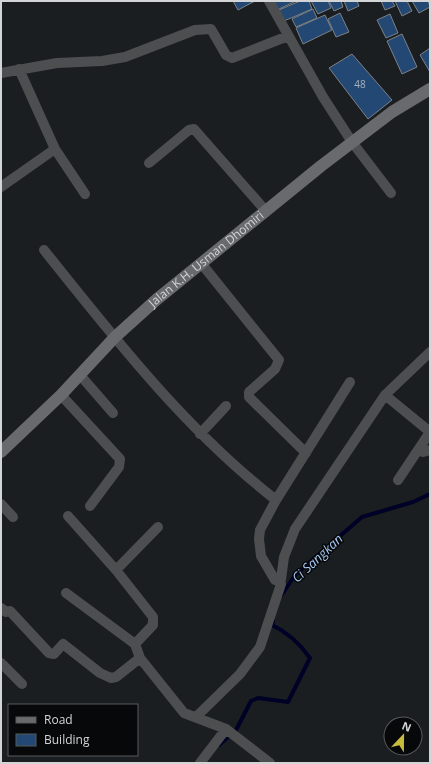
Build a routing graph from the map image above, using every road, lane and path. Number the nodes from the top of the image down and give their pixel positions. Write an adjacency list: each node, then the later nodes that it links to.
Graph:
1 (269, 1): 2 (street)
2 (288, 36): 3 (street); 6 (street)
3 (19, 69): 4 (street); 7 (street)
4 (1, 73)
5 (430, 89): 6 (main road, Jalan K.H. Usman Dhomiri)
6 (352, 142): 10 (street); 12 (main road, Jalan K.H. Usman Dhomiri)
7 (55, 149): 9 (street); 11 (street)
8 (149, 163): 12 (street)
9 (1, 187)
10 (391, 193)
11 (85, 194)
12 (265, 210): 14 (main road, Jalan K.H. Usman Dhomiri)
13 (44, 250): 15 (street)
14 (201, 263): 15 (main road, Jalan K.H. Usman Dhomiri); 28 (street)
15 (115, 338): 17 (main road, Jalan K.H. Usman Dhomiri); 24 (street)
16 (430, 352): 20 (street)
17 (80, 375): 19 (main road, Jalan K.H. Usman Dhomiri); 22 (street)
18 (350, 382): 28 (street)
19 (61, 395): 27 (main road, Jalan K.H. Usman Dhomiri); 32 (street)
20 (385, 396): 23 (street); 37 (street)
21 (226, 406): 24 (street)
22 (113, 413)
23 (430, 432): 25 (street)
24 (200, 434): 30 (street)
25 (419, 449): 26 (street); 29 (street)
26 (430, 450)
27 (1, 452)
28 (306, 453): 30 (street)
29 (398, 480)
30 (276, 500): 37 (street)
31 (1, 504): 34 (street)
32 (90, 506)
33 (68, 516): 36 (street)
34 (13, 517)
35 (158, 527): 36 (street)
36 (116, 570): 40 (street)
37 (279, 581): 44 (street)
38 (66, 593): 40 (street)
39 (4, 610): 41 (street)
40 (135, 644): 41 (street)
41 (140, 658): 44 (street)
42 (1, 663): 43 (street)
43 (22, 684)
44 (196, 718): 45 (street)
45 (231, 733): 46 (street); 47 (street)
46 (200, 763)
47 (270, 763)

